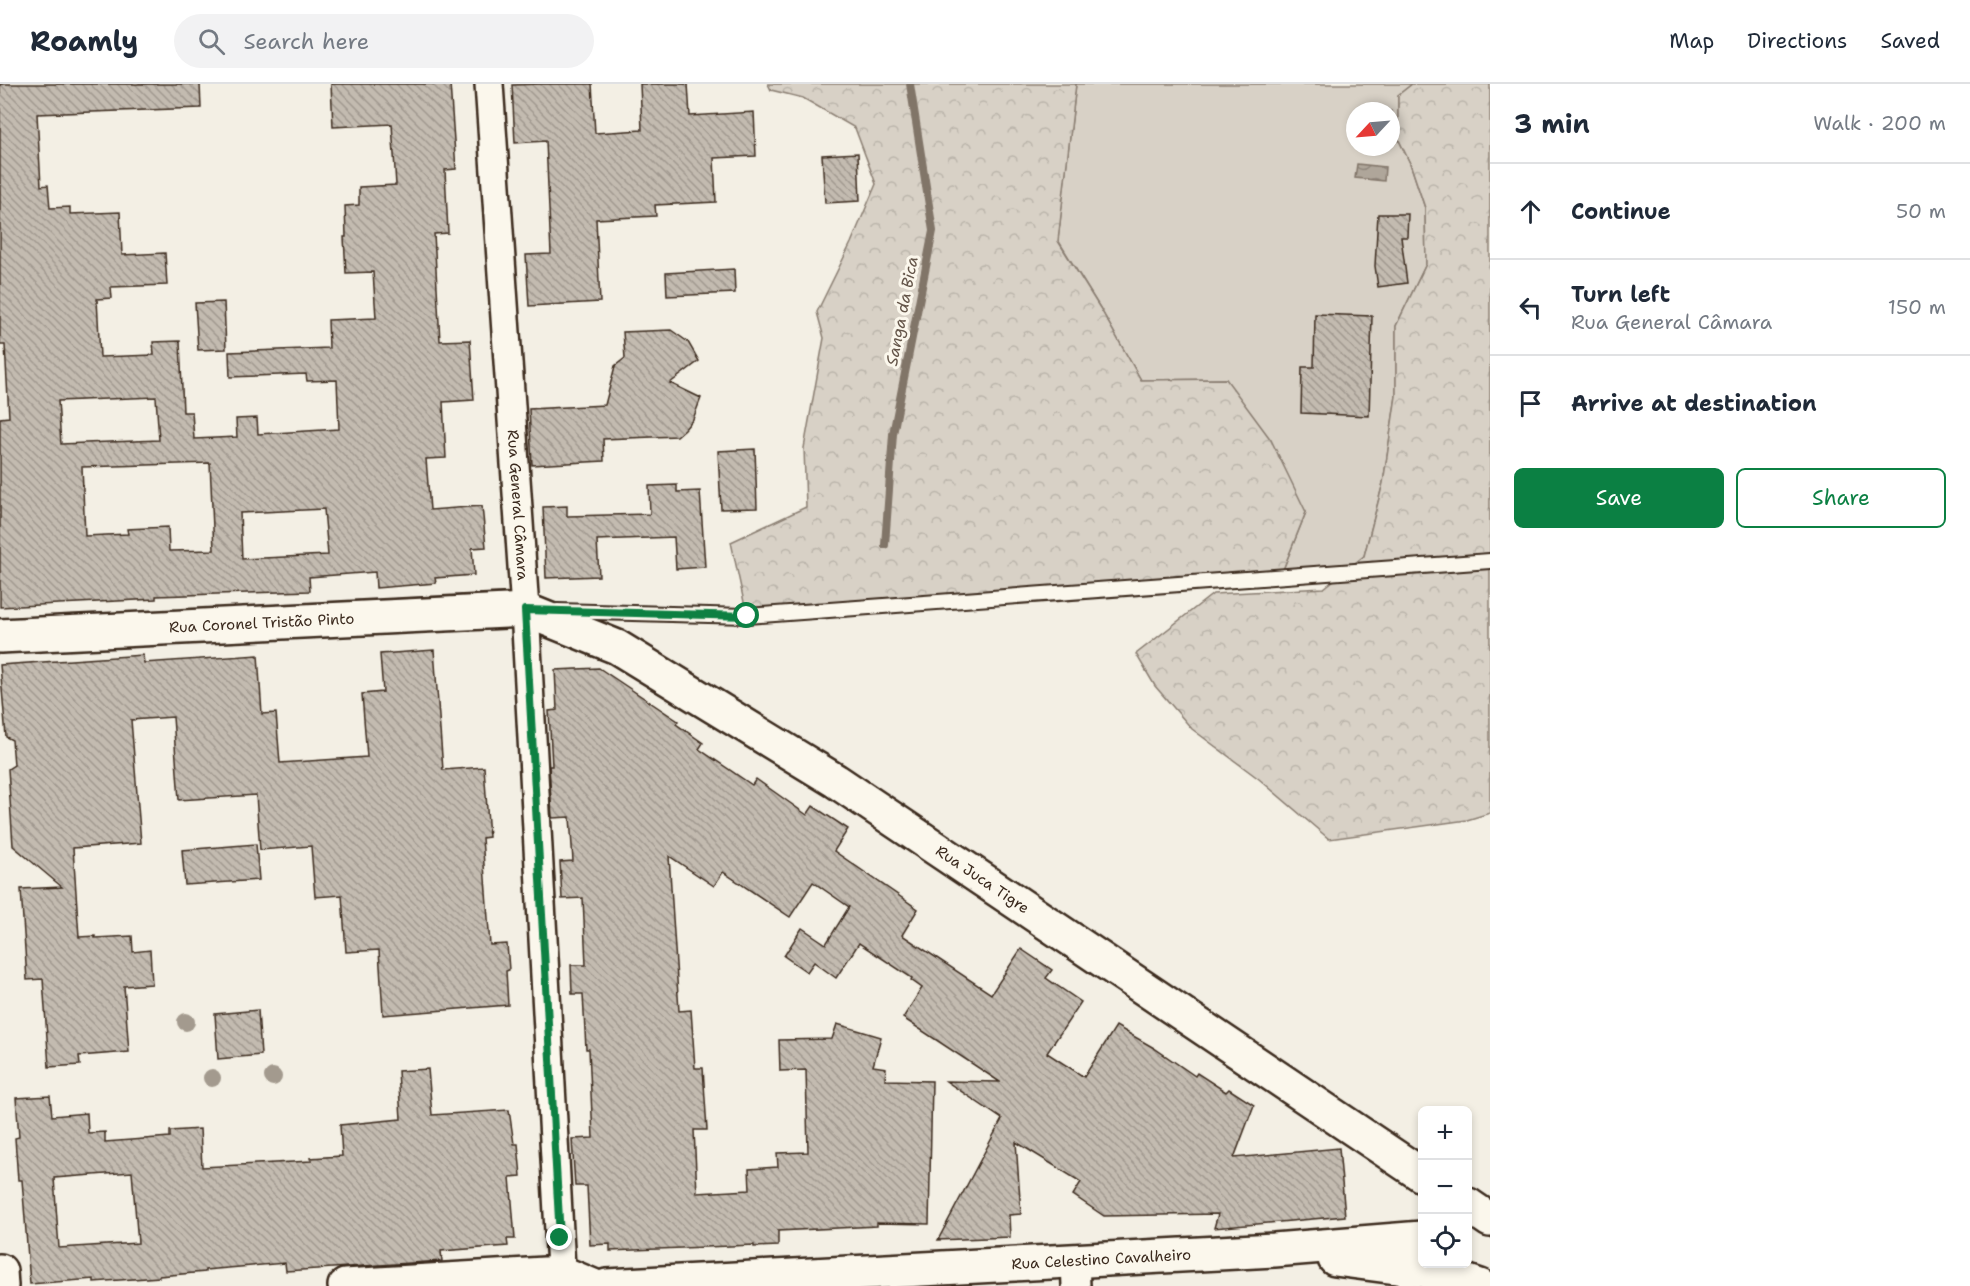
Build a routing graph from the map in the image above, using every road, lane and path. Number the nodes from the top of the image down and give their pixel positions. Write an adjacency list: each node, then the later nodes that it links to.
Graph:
1 (489, 84): 3 (street, Rua General Câmara)
2 (1490, 561): 3 (lane)
3 (525, 610): 4 (main road, Rua Coronel Tristão Pinto); 5 (main road, Rua Juca Tigre); 14 (street, Rua General Câmara)
4 (0, 636)
5 (1418, 1172)
6 (1472, 1208): 7 (main road)
7 (1490, 1220)
8 (1490, 1232): 9 (main road)
9 (1472, 1234)
10 (1418, 1238): 11 (main road, Rua Celestino Cavalheiro)
11 (1274, 1250): 13 (main road, Rua Celestino Cavalheiro); 19 (main road, Rua Celestino Cavalheiro)
12 (0, 1271): 15 (main road)
13 (1075, 1273): 18 (main road, Rua Celestino Cavalheiro)
14 (562, 1280): 16 (main road); 17 (main road)
15 (1, 1286)
16 (345, 1286)
17 (593, 1286)
18 (607, 1286)
19 (1479, 1286)

